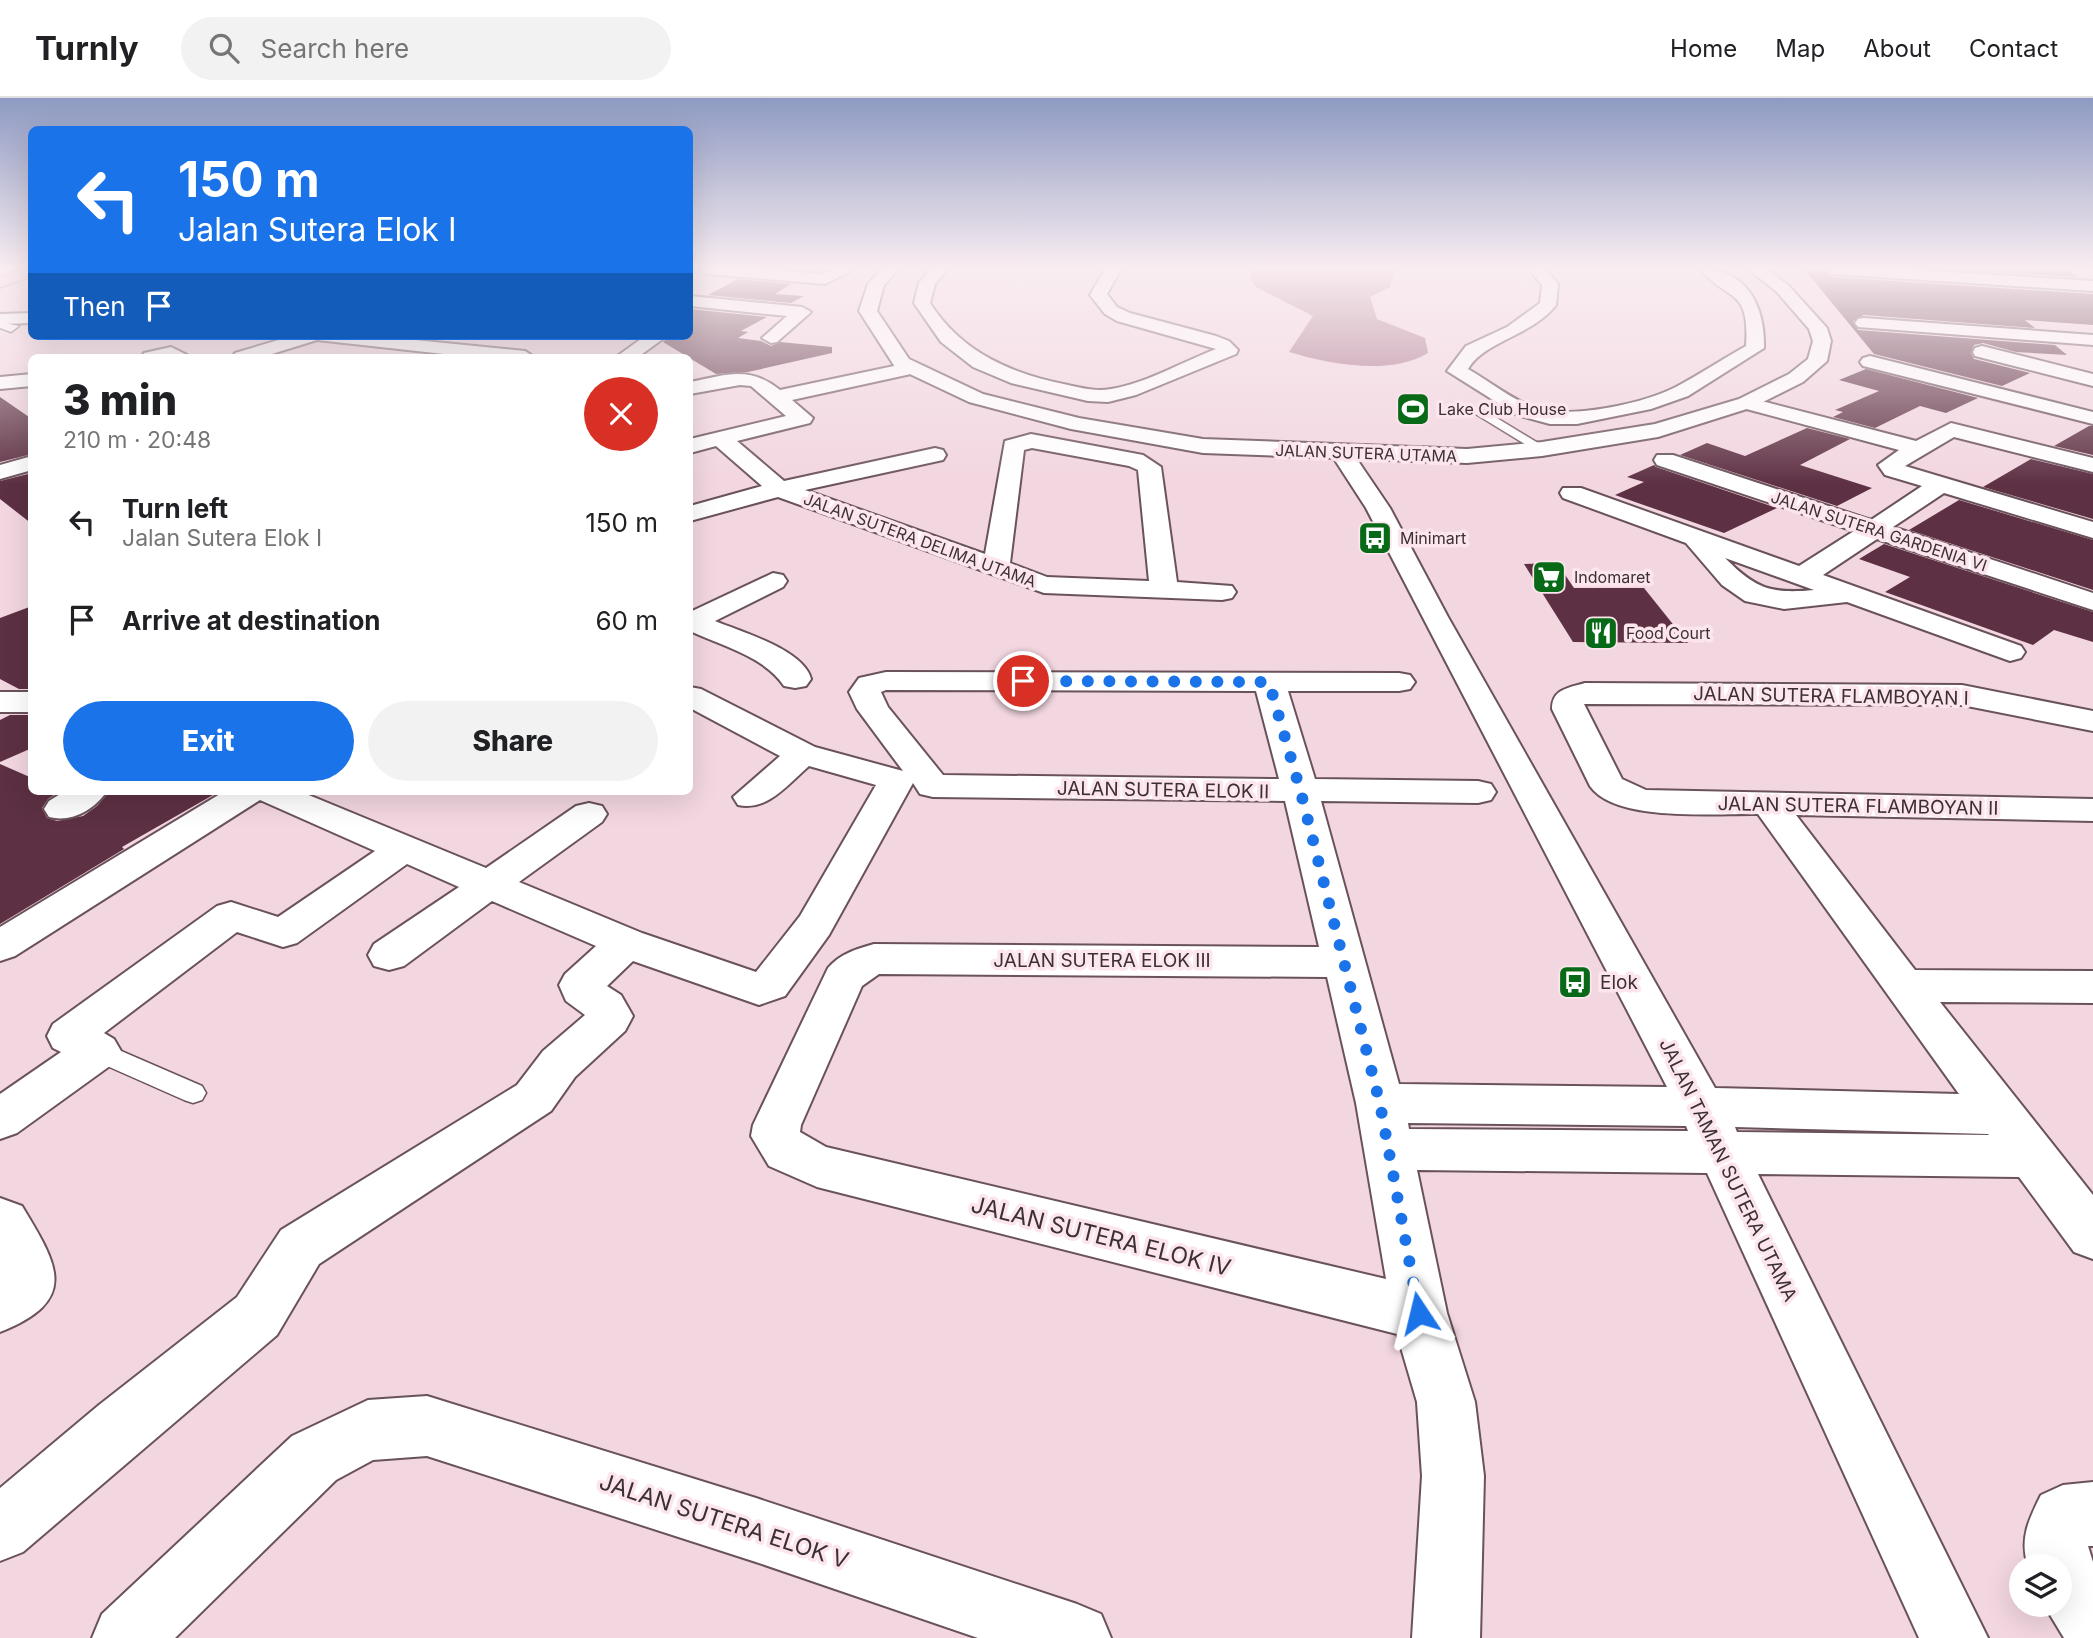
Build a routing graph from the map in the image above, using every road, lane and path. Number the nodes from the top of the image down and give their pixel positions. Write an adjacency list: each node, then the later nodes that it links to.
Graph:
1 (161, 341): 11 (street)
2 (294, 341): 12 (street)
3 (369, 341): 13 (street)
4 (650, 341): 14 (street)
5 (890, 341): 17 (street)
6 (950, 341): 7 (street)
7 (1211, 341)
8 (1487, 341): 9 (street)
9 (1755, 341)
10 (1822, 341): 24 (street, JALAN SUTERA UTAMA)
11 (175, 354)
12 (252, 354)
13 (496, 354)
14 (628, 354)
15 (2093, 361): 19 (street)
16 (1870, 362): 25 (street)
17 (907, 365): 23 (street); 33 (street, JALAN SUTERA UTAMA)
18 (28, 380): 20 (street)
19 (2093, 380)
20 (0, 383)
21 (693, 388): 23 (street)
22 (2093, 390): 25 (street)
23 (775, 393): 28 (street)
24 (1750, 401): 31 (street); 32 (street, JALAN SUTERA UTAMA)
25 (2061, 410): 27 (street); 29 (street)
26 (1478, 411): 32 (lane)
27 (2093, 418)
28 (722, 440): 30 (street); 40 (street, JALAN SUTERA DELIMA UTAMA)
29 (2008, 443): 31 (street); 37 (street)
30 (693, 445)
31 (1920, 446): 39 (street)
32 (1542, 449): 33 (street, JALAN SUTERA UTAMA)
33 (1342, 453): 84 (street, JALAN TAMAN SUTERA UTAMA)
34 (935, 454): 42 (street)
35 (1665, 460): 44 (street, JALAN SUTERA GARDENIA VI)
36 (28, 464): 38 (street)
37 (2093, 465)
38 (0, 472)
39 (1940, 485): 44 (street); 45 (street)
40 (779, 489): 42 (street, JALAN SUTERA DELIMA UTAMA); 42 (street); 43 (street)
41 (1572, 493): 46 (street)
42 (870, 495): 47 (street, JALAN SUTERA DELIMA UTAMA)
43 (693, 513)
44 (1871, 528): 48 (street); 53 (street, JALAN SUTERA GARDENIA VI)
45 (2093, 530)
46 (1689, 535): 48 (street); 52 (street)
47 (996, 568): 50 (street, JALAN SUTERA DELIMA UTAMA); 50 (street)
48 (1803, 576): 52 (street)
49 (773, 580): 54 (street)
50 (1164, 590): 51 (street, JALAN SUTERA DELIMA UTAMA)
51 (1222, 592)
52 (1857, 596): 56 (street)
53 (2093, 602)
54 (693, 620)
55 (693, 623): 57 (street)
56 (2010, 652)
57 (795, 678)
58 (1269, 682): 59 (street); 66 (street); 66 (street, JALAN SUTERA ELOK II)
59 (1399, 682)
60 (693, 698): 64 (street)
61 (0, 702): 62 (street)
62 (28, 702)
63 (2093, 721): 69 (street, JALAN SUTERA FLAMBOYAN I)
64 (803, 754): 70 (street); 76 (street)
65 (1478, 792): 66 (street, JALAN SUTERA ELOK II)
66 (1301, 793): 79 (street)
67 (244, 795): 77 (street)
68 (278, 795): 74 (street)
69 (1623, 795): 71 (street, JALAN SUTERA FLAMBOYAN II)
70 (751, 797)
71 (1770, 805): 72 (street, JALAN SUTERA FLAMBOYAN II); 80 (street)
72 (2093, 810)
73 (589, 814): 75 (street)
74 (405, 848): 75 (street); 82 (street)
75 (488, 884): 76 (street); 78 (street)
76 (627, 943): 96 (street)
77 (0, 946)
78 (388, 955)
79 (1342, 962): 87 (street); 88 (street, JALAN SUTERA ELOK III)
80 (1903, 986): 81 (street); 85 (street)
81 (2093, 987)
82 (98, 1051): 83 (lane); 86 (street)
83 (193, 1093)
84 (1701, 1107): 85 (street); 87 (street); 89 (street, JALAN TAMAN SUTERA UTAMA)
85 (2000, 1115): 90 (street)
86 (0, 1119)
87 (1385, 1126): 89 (street); 94 (street)
88 (786, 1151): 94 (street, JALAN SUTERA ELOK IV)
89 (1722, 1154): 90 (street); 101 (street, JALAN TAMAN SUTERA UTAMA)
90 (2033, 1156): 92 (street)
91 (0, 1221): 93 (street)
92 (2093, 1235)
93 (0, 1306)
94 (1419, 1313): 100 (street)
95 (2090, 1513): 97 (street)
96 (0, 1529)
97 (2093, 1623)
98 (126, 1638): 99 (street, JALAN SUTERA ELOK V)
99 (1077, 1638)
100 (1446, 1638)
101 (1954, 1638)

